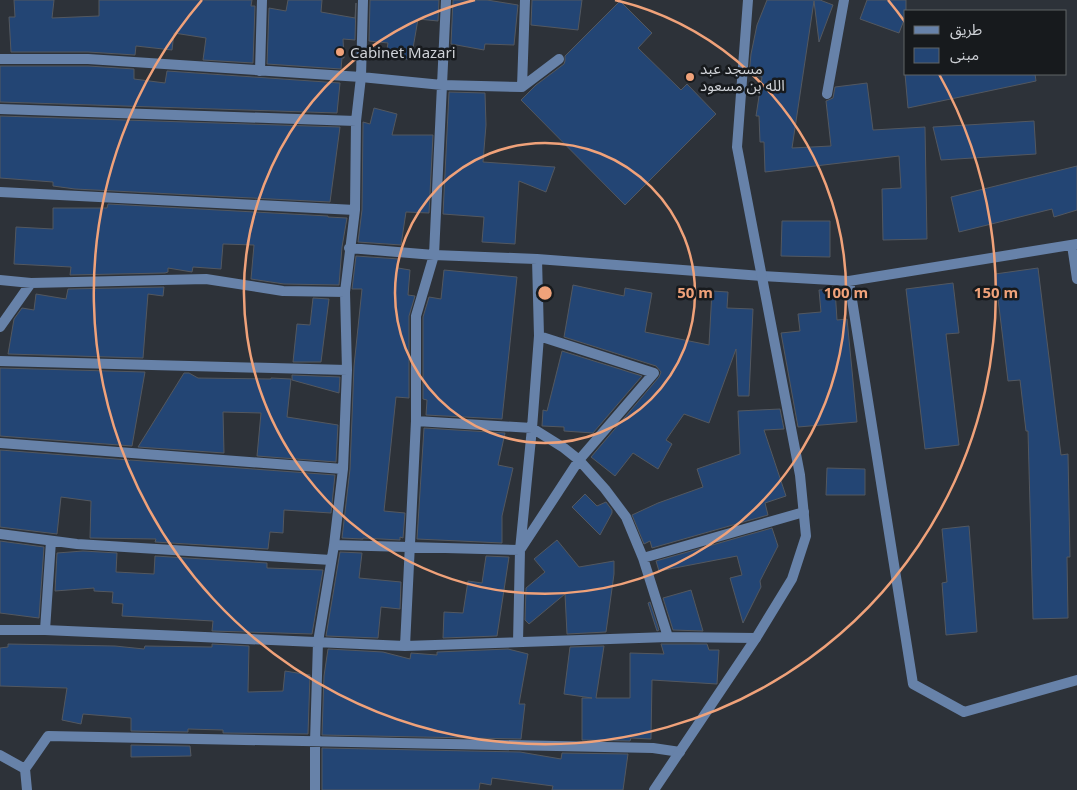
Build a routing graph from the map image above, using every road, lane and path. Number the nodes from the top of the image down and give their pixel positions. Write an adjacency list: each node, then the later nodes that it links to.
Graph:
1 (262, 0): 9 (street)
2 (363, 0): 10 (street)
3 (446, 0): 11 (street)
4 (526, 0): 12 (street)
5 (748, 0): 22 (street)
6 (844, 0): 13 (street)
7 (0, 59): 9 (street)
8 (559, 59): 12 (street)
9 (260, 70): 10 (street)
10 (361, 77): 11 (street); 15 (street)
11 (442, 85): 12 (street); 20 (street)
12 (522, 87)
13 (827, 94)
14 (0, 110): 15 (street)
15 (356, 121): 17 (street)
16 (0, 192): 17 (street)
17 (355, 210): 19 (street)
18 (1074, 245): 24 (street); 25 (street)
19 (349, 248): 20 (street); 27 (street)
20 (434, 255): 21 (street); 32 (street)
21 (537, 259): 22 (street); 29 (street)
22 (762, 276): 25 (street); 37 (street)
23 (0, 280): 26 (street)
24 (1077, 280)
25 (850, 281): 52 (street)
26 (31, 283): 27 (street); 28 (street)
27 (345, 292): 31 (street)
28 (0, 326)
29 (539, 336): 33 (street); 35 (street)
30 (0, 361): 31 (street)
31 (348, 370): 36 (street)
32 (416, 421): 33 (street); 41 (street)
33 (532, 428): 35 (street); 42 (street)
34 (0, 443): 36 (street)
35 (579, 460): 42 (street); 43 (street)
36 (343, 469): 40 (street)
37 (804, 512): 43 (street); 48 (street)
38 (0, 534): 39 (street)
39 (51, 541): 44 (street); 46 (street)
40 (334, 545): 41 (street); 44 (street)
41 (410, 547): 42 (street); 51 (street)
42 (520, 550): 50 (street)
43 (643, 558): 47 (street)
44 (331, 560): 49 (street)
45 (0, 630): 46 (street)
46 (45, 630): 49 (street)
47 (668, 637): 48 (street); 50 (street)
48 (756, 638): 54 (street)
49 (318, 642): 51 (street); 53 (street)
50 (518, 642): 51 (street)
51 (406, 646)
52 (1077, 680)
53 (315, 742): 54 (street); 56 (street); 58 (street)
54 (680, 752): 59 (street)
55 (0, 755): 56 (street)
56 (25, 769): 57 (street)
57 (27, 790)
58 (315, 790)
59 (654, 790)

